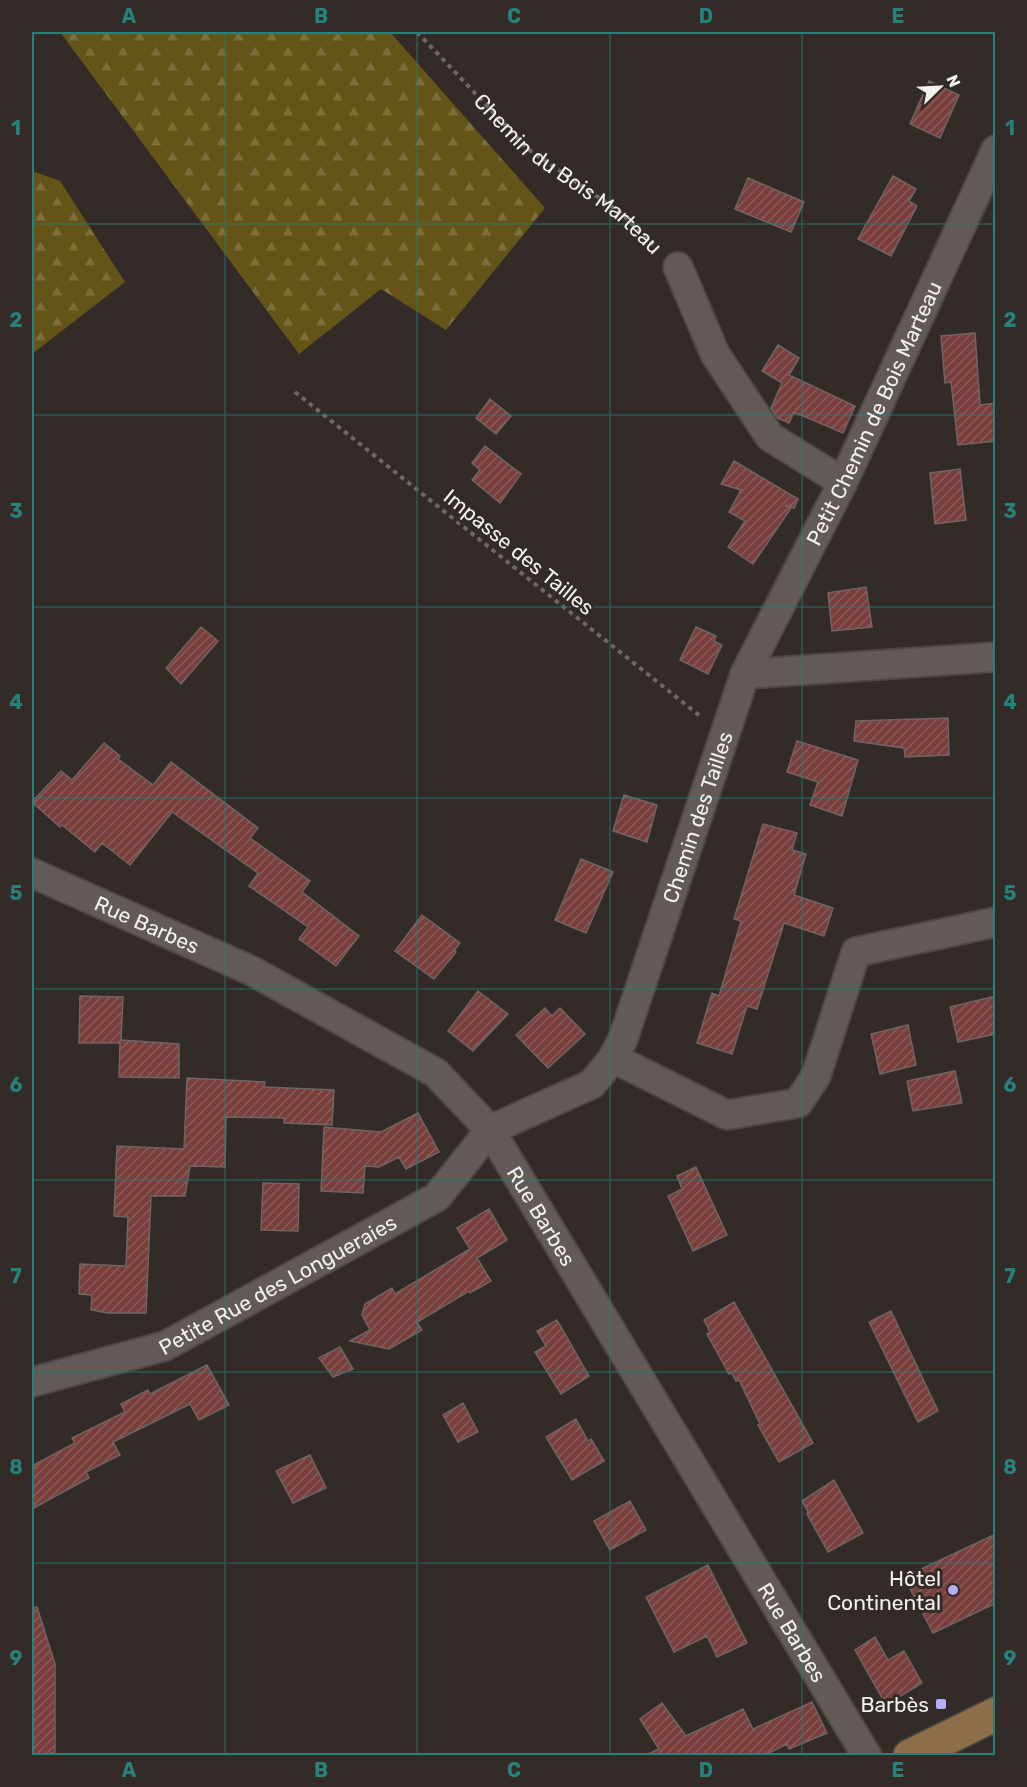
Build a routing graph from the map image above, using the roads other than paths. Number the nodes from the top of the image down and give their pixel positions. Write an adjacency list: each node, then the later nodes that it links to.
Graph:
1 (996, 150): 3 (street, Petit Chemin de Bois Marteau)
2 (678, 267): 3 (street, Chemin du Bois Marteau)
3 (843, 482): 5 (street, Petit Chemin de Bois Marteau)
4 (996, 657): 5 (street)
5 (745, 674): 8 (street, Chemin des Tailles)
6 (32, 873): 9 (street, Rue Barbes)
7 (996, 922): 8 (street)
8 (613, 1058): 9 (street, Chemin des Tailles)
9 (490, 1130): 10 (street, Petite Rue des Longueraies); 12 (street, Rue Barbes)
10 (32, 1382)
11 (996, 1714): 13 (main road)
12 (867, 1755)
13 (910, 1755)

